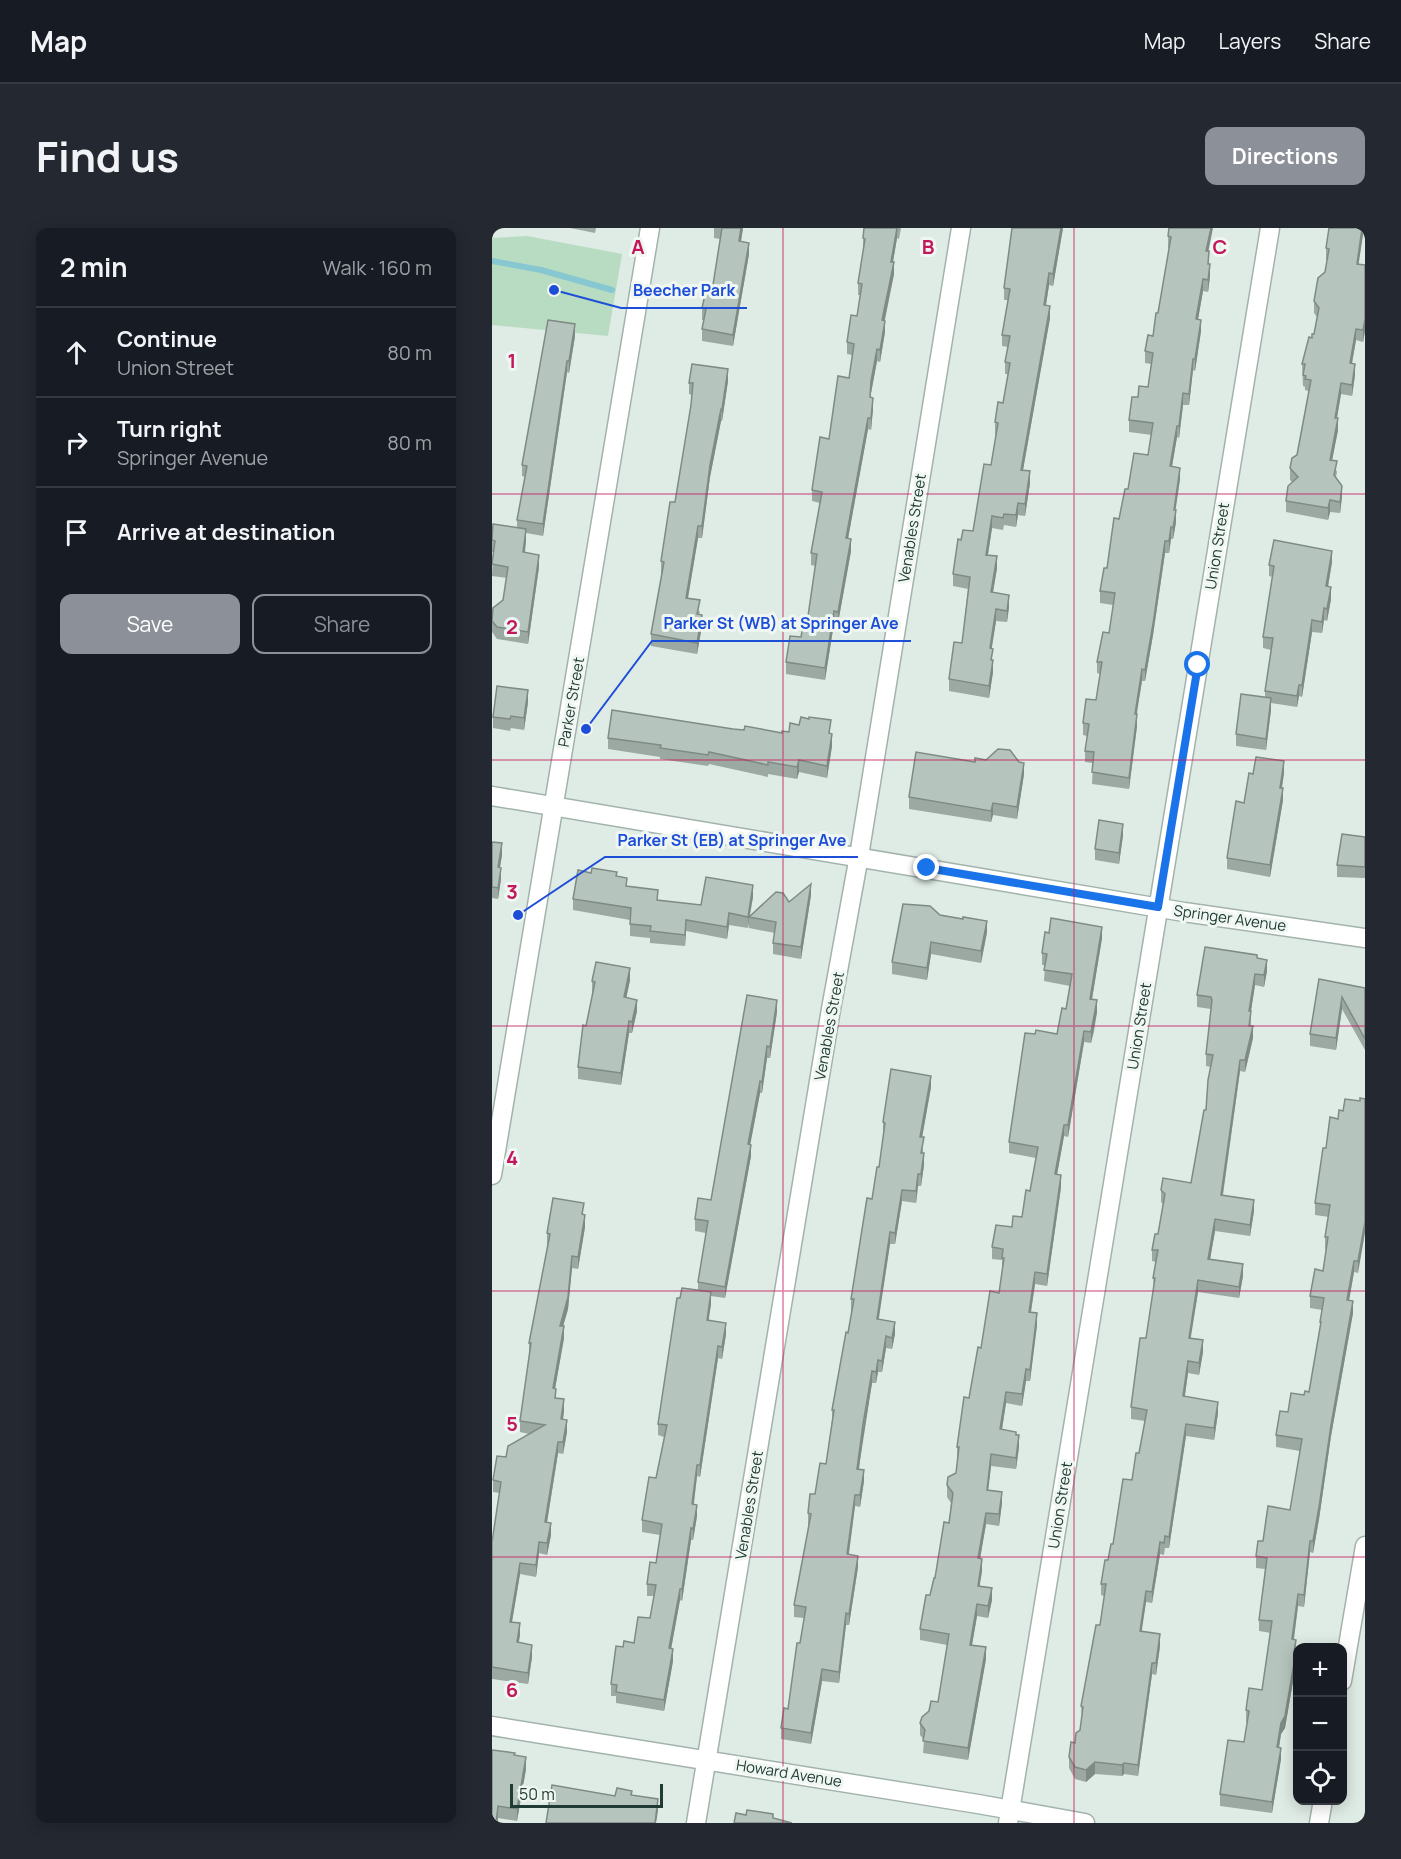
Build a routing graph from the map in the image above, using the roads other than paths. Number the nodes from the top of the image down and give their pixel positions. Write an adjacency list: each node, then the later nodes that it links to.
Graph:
1 (650, 228): 5 (street, Parker Street)
2 (962, 228): 6 (street, Venables Street)
3 (1270, 228): 7 (street, Union Street)
4 (492, 796): 5 (street, Springer Avenue)
5 (553, 806): 6 (street, Springer Avenue); 9 (street, Parker Street)
6 (859, 856): 7 (street, Springer Avenue); 13 (street, Venables Street)
7 (1158, 907): 8 (street, Springer Avenue); 15 (street, Union Street)
8 (1365, 938)
9 (492, 1175)
10 (1365, 1546): 11 (street)
11 (1347, 1652)
12 (492, 1726): 13 (street, Howard Avenue)
13 (707, 1760): 15 (street, Howard Avenue); 16 (street, Venables Street)
14 (1322, 1805): 18 (street)
15 (1009, 1817): 17 (street, Howard Avenue)
16 (696, 1823)
17 (1085, 1823)
18 (1319, 1823)

